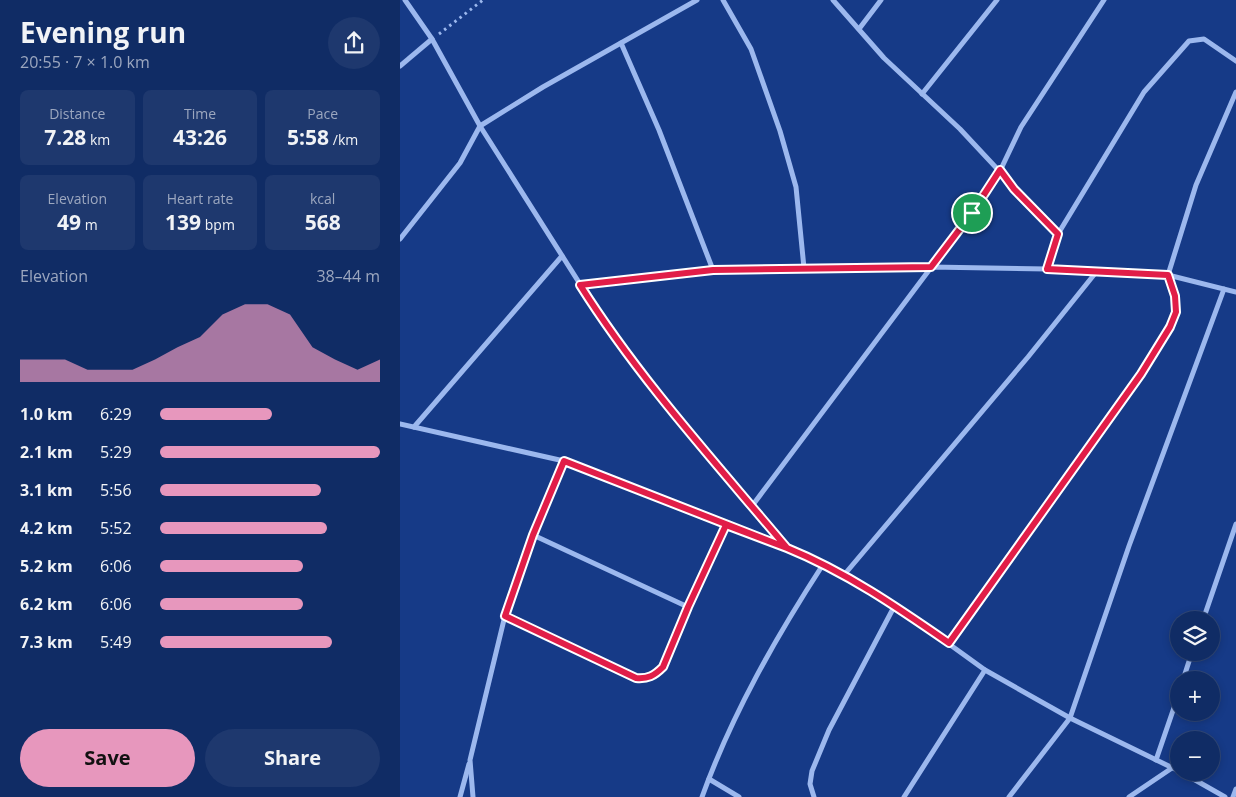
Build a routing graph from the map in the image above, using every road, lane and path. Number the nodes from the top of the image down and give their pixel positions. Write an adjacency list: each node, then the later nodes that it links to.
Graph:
1 (405, 0): 10 (street)
2 (483, 0): 10 (path)
3 (697, 0): 11 (street)
4 (723, 0): 22 (street)
5 (833, 0): 9 (street)
6 (881, 0): 9 (street)
7 (997, 0): 15 (street)
8 (1104, 0): 17 (street)
9 (859, 30): 15 (street)
10 (432, 39): 13 (street); 16 (street)
11 (621, 43): 16 (street); 24 (street)
12 (1236, 61): 18 (street)
13 (400, 66)
14 (1236, 92): 26 (street)
15 (922, 94): 17 (street)
16 (480, 126): 19 (street); 20 (street)
17 (1000, 170): 18 (street); 21 (street)
18 (1058, 234): 23 (street)
19 (400, 239)
20 (562, 256): 27 (street); 31 (street)
21 (931, 267): 22 (street); 23 (street); 33 (street)
22 (804, 268): 24 (street)
23 (1047, 269): 25 (street)
24 (713, 270): 27 (street)
25 (1097, 271): 26 (street); 39 (street)
26 (1168, 275): 28 (street); 44 (street)
27 (580, 285): 33 (street)
28 (1224, 289): 29 (street); 46 (street)
29 (1236, 292)
30 (400, 424): 31 (street)
31 (414, 427): 32 (street)
32 (564, 461): 35 (street); 36 (street)
33 (752, 506): 37 (street)
34 (1236, 524): 42 (street)
35 (726, 525): 37 (street); 41 (street)
36 (533, 535): 41 (street); 43 (street)
37 (787, 548): 38 (street)
38 (824, 563): 39 (street); 52 (street)
39 (844, 575): 40 (street)
40 (895, 605): 44 (street); 59 (street)
41 (688, 607): 43 (street)
42 (1207, 611)
43 (505, 616): 48 (street)
44 (949, 643): 45 (street)
45 (985, 670): 46 (street); 60 (street)
46 (1070, 718): 49 (street); 61 (street)
47 (1170, 719): 49 (street)
48 (470, 760): 55 (street); 56 (street)
49 (1156, 760): 50 (street)
50 (1170, 767)
51 (1170, 769): 62 (street)
52 (708, 778): 57 (street); 58 (street)
53 (1196, 781): 63 (street)
54 (1236, 789): 64 (street)
55 (460, 797)
56 (473, 797)
57 (702, 797)
58 (739, 797)
59 (814, 797)
60 (904, 797)
61 (1008, 797)
62 (1129, 797)
63 (1225, 797)
64 (1233, 797)

